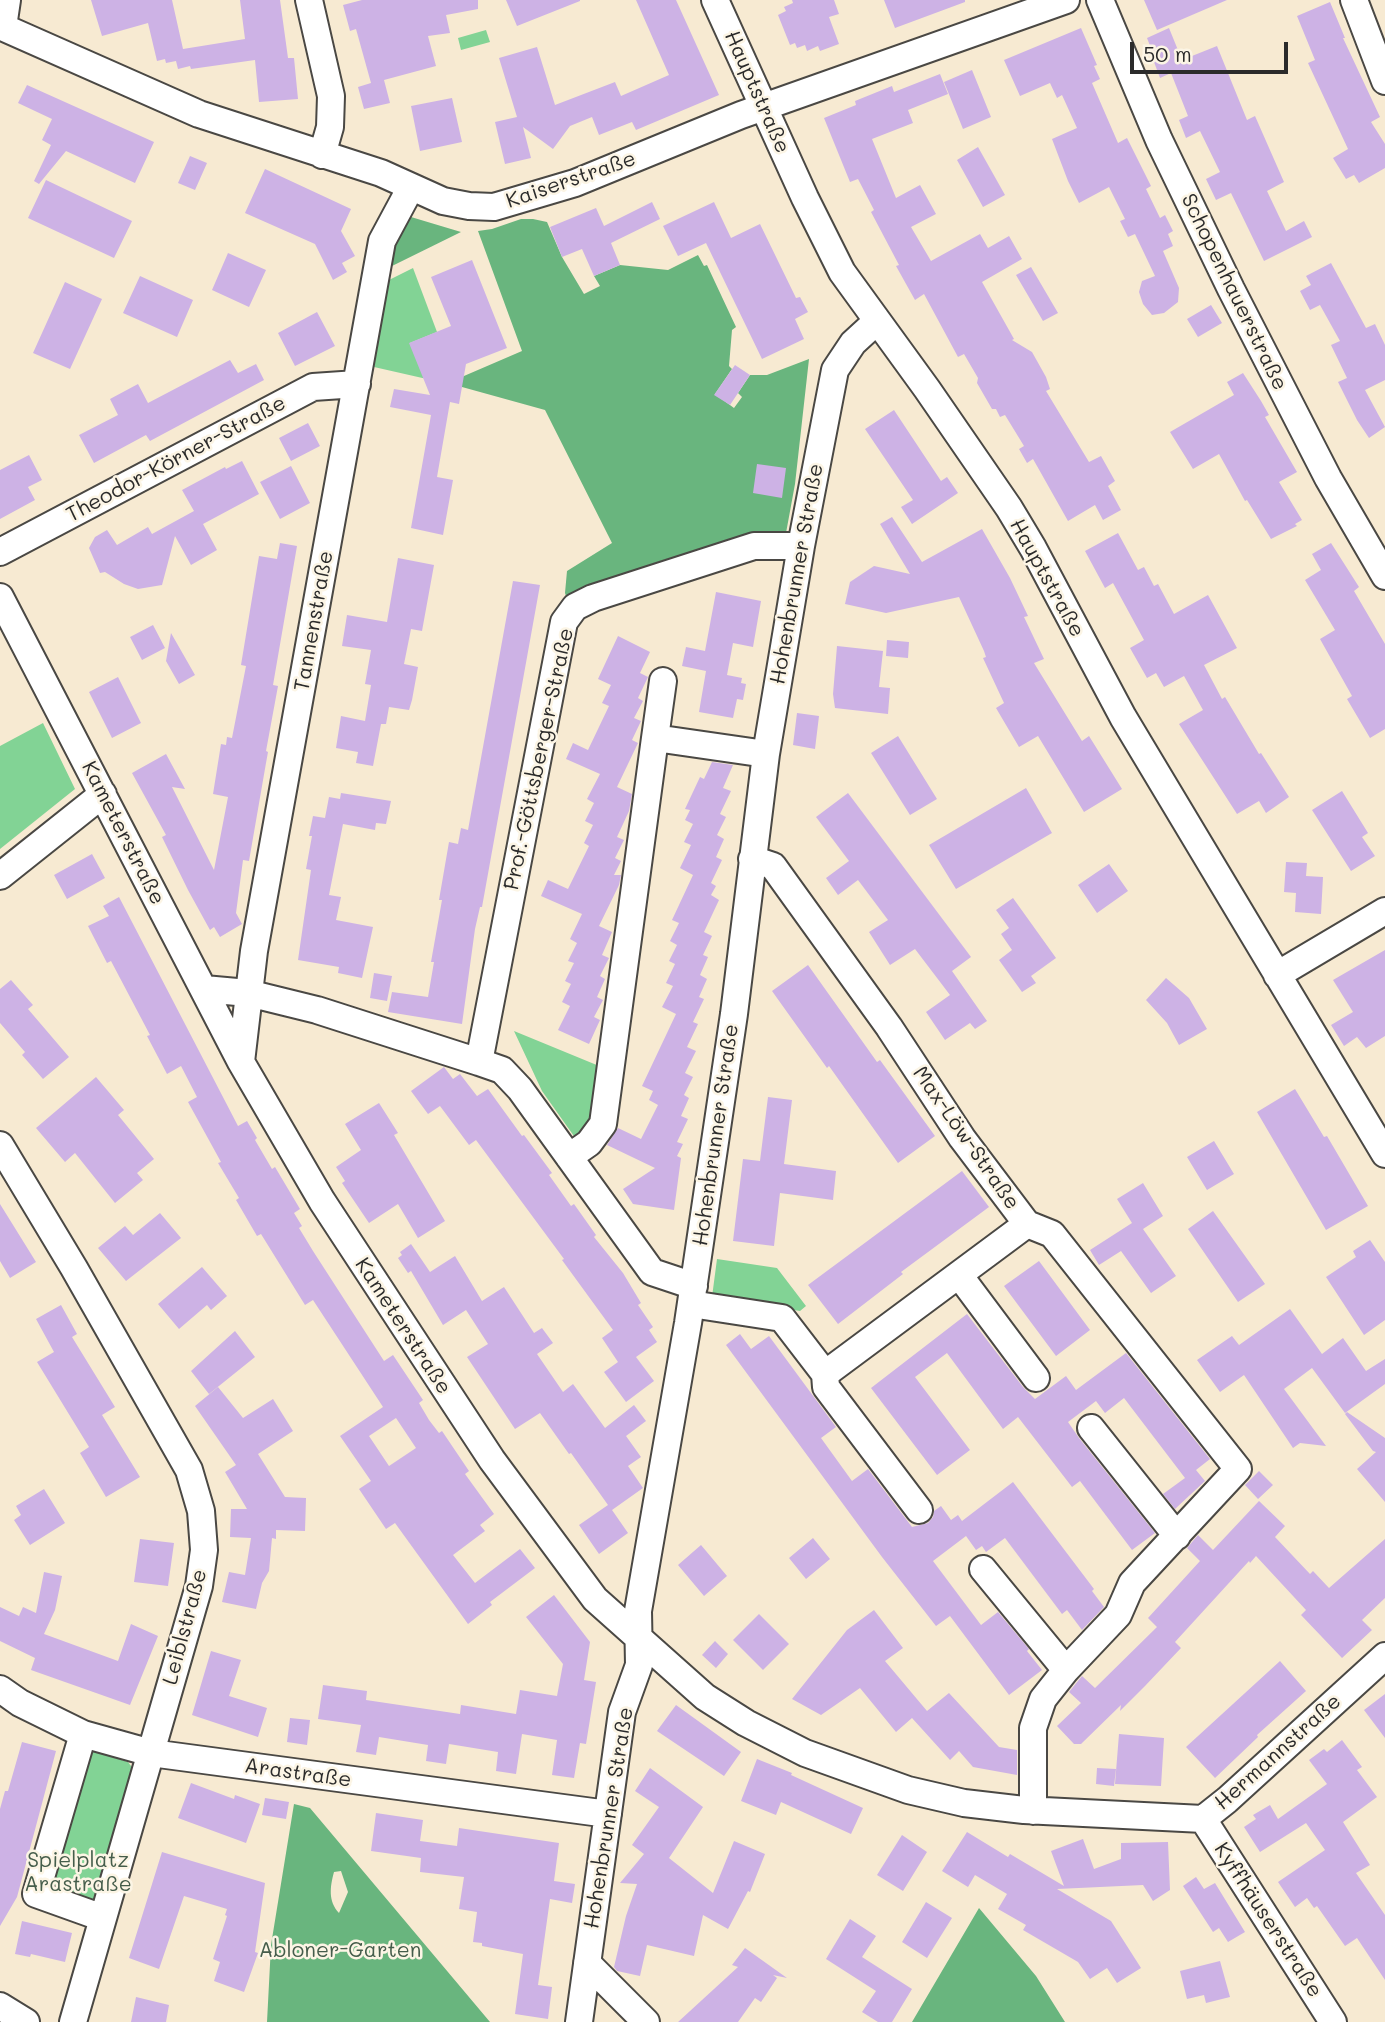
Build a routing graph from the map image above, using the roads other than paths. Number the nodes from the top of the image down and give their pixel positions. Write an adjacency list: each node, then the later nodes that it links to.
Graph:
1 (8, 0): 7 (street)
2 (309, 0): 10 (street)
3 (715, 0): 9 (street, Hauptstraße)
4 (1066, 0): 9 (street, Kaiserstraße)
5 (1100, 0): 16 (street, Schopenhauerstraße)
6 (1354, 0): 8 (street)
7 (1, 27): 10 (street, Kaiserstraße)
8 (1385, 81)
9 (764, 106): 11 (street, Kaiserstraße); 12 (street, Hauptstraße)
10 (322, 155): 11 (street, Kaiserstraße)
11 (411, 187): 13 (street, Tannenstraße)
12 (877, 321): 14 (street, Hohenbrunner Straße); 25 (street, Hauptstraße)
13 (357, 384): 15 (street, Theodor-Körner-Straße); 27 (street, Tannenstraße)
14 (801, 547): 20 (street, Hohenbrunner Straße); 29 (street, Prof.-Göttsberger-Straße)
15 (0, 552)
16 (1385, 576)
17 (0, 597): 21 (street, Kameterstraße)
18 (663, 681): 19 (street)
19 (655, 738): 20 (street); 32 (street)
20 (766, 754): 22 (street, Hohenbrunner Straße)
21 (103, 794): 23 (street); 26 (street, Kameterstraße)
22 (752, 859): 33 (street, Max-Löw-Straße); 35 (street, Hohenbrunner Straße)
23 (0, 876)
24 (1385, 911): 25 (street)
25 (1277, 975): 31 (street, Hauptstraße)
26 (204, 989): 27 (street); 28 (street, Kameterstraße)
27 (248, 993): 28 (street, Tannenstraße); 29 (street)
28 (241, 1062): 42 (street, Kameterstraße)
29 (479, 1062): 32 (street)
30 (0, 1145): 47 (street, Leiblstraße)
31 (1385, 1154)
32 (569, 1157): 35 (street)
33 (1027, 1224): 34 (street); 40 (street, Max-Löw-Straße)
34 (959, 1275): 36 (street); 37 (street)
35 (692, 1295): 36 (street); 42 (street, Hohenbrunner Straße)
36 (825, 1374): 39 (street)
37 (1036, 1378)
38 (1091, 1428): 40 (street)
39 (919, 1510)
40 (1177, 1536): 44 (street, Max-Löw-Straße)
41 (983, 1569): 44 (street)
42 (639, 1639): 48 (street, Kameterstraße); 49 (street, Hohenbrunner Straße)
43 (1385, 1656): 50 (street, Hermannstraße)
44 (1066, 1670): 48 (street, Max-Löw-Straße)
45 (0, 1689): 46 (street, Arastraße)
46 (83, 1734): 47 (street, Arastraße); 51 (street)
47 (151, 1754): 49 (street, Arastraße); 51 (street, Leiblstraße)
48 (1033, 1811): 50 (street, Hermannstraße)
49 (608, 1814): 52 (street, Hohenbrunner Straße)
50 (1203, 1818): 58 (street, Kyffhäuserstraße)
51 (103, 1918): 55 (street, Leiblstraße)
52 (587, 1963): 56 (street, Hohenbrunner Straße); 57 (street)
53 (0, 2006): 54 (street)
54 (26, 2022)
55 (73, 2022)
56 (579, 2022)
57 (646, 2022)
58 (1333, 2022)

